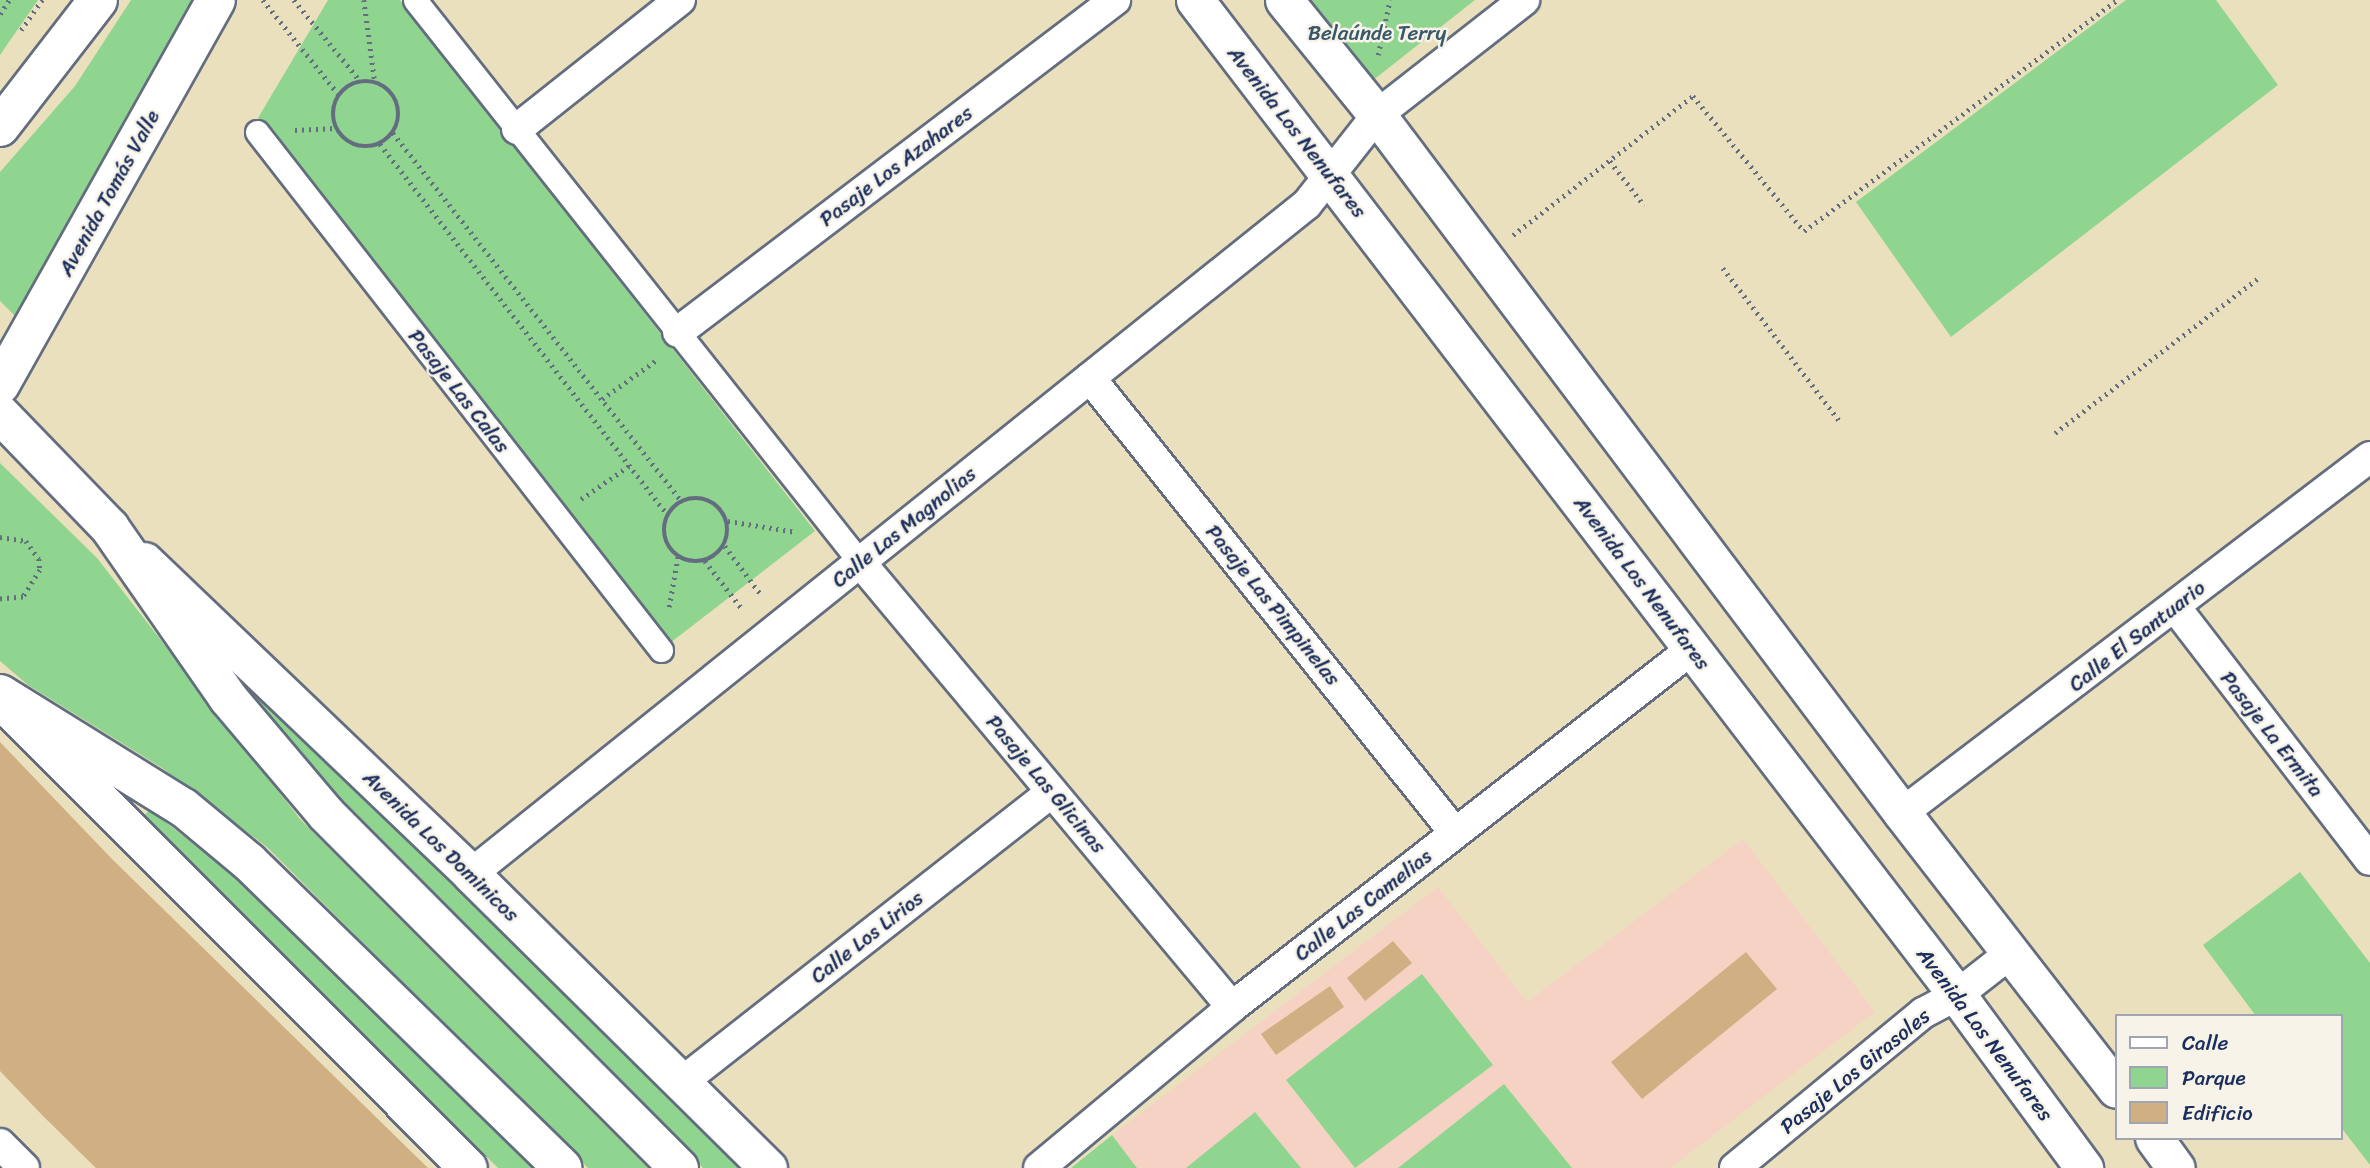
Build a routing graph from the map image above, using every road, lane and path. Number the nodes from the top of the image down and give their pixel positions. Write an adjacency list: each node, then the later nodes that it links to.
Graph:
1 (9, 0): 14 (path)
2 (97, 0): 19 (main road)
3 (216, 0): 32 (main road, Avenida Tomás Valle)
4 (263, 0): 17 (path)
5 (294, 0): 15 (path)
6 (365, 0): 16 (path)
7 (415, 0): 20 (street)
8 (680, 0): 20 (street)
9 (1115, 0): 30 (street, Pasaje Los Azahares)
10 (1195, 0): 25 (street, Avenida Los Nenufares)
11 (1284, 0): 18 (street)
12 (1524, 0): 18 (street, Calle Las Magnolias)
13 (2116, 0): 24 (path)
14 (0, 14)
15 (361, 82): 16 (path); 17 (path)
16 (375, 82): 22 (path)
17 (339, 95): 23 (path)
18 (1377, 115): 25 (street, Calle Las Magnolias); 57 (street)
19 (0, 127)
20 (517, 129): 30 (street)
21 (257, 132): 41 (street, Pasaje Las Calas)
22 (393, 133): 23 (path); 33 (path)
23 (380, 144): 38 (path)
24 (1610, 161): 26 (path); 27 (path)
25 (1329, 173): 31 (street, Calle Las Magnolias); 53 (street, Avenida Los Nenufares)
26 (1644, 205)
27 (1503, 243)
28 (1723, 268): 35 (path)
29 (2257, 279): 36 (path)
30 (681, 337): 33 (path); 45 (street)
31 (1090, 378): 49 (street, Calle Las Magnolias); 58 (street, Pasaje Las Pimpinelas)
32 (0, 384)
33 (602, 399): 39 (path)
34 (0, 414): 43 (main road, Avenida Los Dominicos)
35 (1840, 423)
36 (2055, 433)
37 (2370, 457): 51 (street, Calle El Santuario)
38 (629, 466): 40 (path); 41 (path)
39 (681, 500): 40 (path); 42 (path)
40 (667, 514): 47 (path)
41 (556, 516): 54 (street, Pasaje Las Calas)
42 (728, 521): 45 (path); 46 (path)
43 (110, 528): 60 (street, Avenida Los Dominicos); 71 (main road, Avenida Los Dominicos)
44 (0, 537): 50 (path)
45 (841, 539): 49 (street)
46 (725, 546): 48 (path); 52 (path)
47 (678, 556): 48 (path); 54 (path)
48 (705, 561): 52 (path)
49 (860, 562): 52 (street, Calle Las Magnolias); 56 (street, Pasaje Las Glicinas)
50 (0, 599)
51 (2175, 607): 57 (street, Calle El Santuario); 59 (street, Pasaje La Ermita)
52 (774, 631): 60 (street, Calle Las Magnolias)
53 (1692, 649): 58 (street, Calle Las Camelias); 62 (street, Avenida Los Nenufares)
54 (661, 650)
55 (0, 697): 69 (street); 70 (main road)
56 (1052, 792): 63 (street, Pasaje Las Glicinas); 64 (street, Calle Los Lirios)
57 (1902, 813): 61 (street)
58 (1455, 833): 63 (street, Calle Las Camelias)
59 (2370, 860)
60 (471, 874): 64 (street, Avenida Los Dominicos)
61 (2012, 952): 62 (street, Pasaje Los Girasoles); 65 (street)
62 (1957, 995): 74 (street, Pasaje Los Girasoles); 75 (street, Avenida Los Nenufares)
63 (1232, 1007): 73 (street, Calle Las Camelias)
64 (682, 1082): 72 (street, Avenida Los Dominicos)
65 (2114, 1086)
66 (2155, 1140): 76 (street)
67 (0, 1144): 68 (street)
68 (24, 1168)
69 (468, 1168)
70 (562, 1168)
71 (679, 1168)
72 (768, 1168)
73 (1039, 1168)
74 (1735, 1168)
75 (2084, 1168)
76 (2176, 1168)

